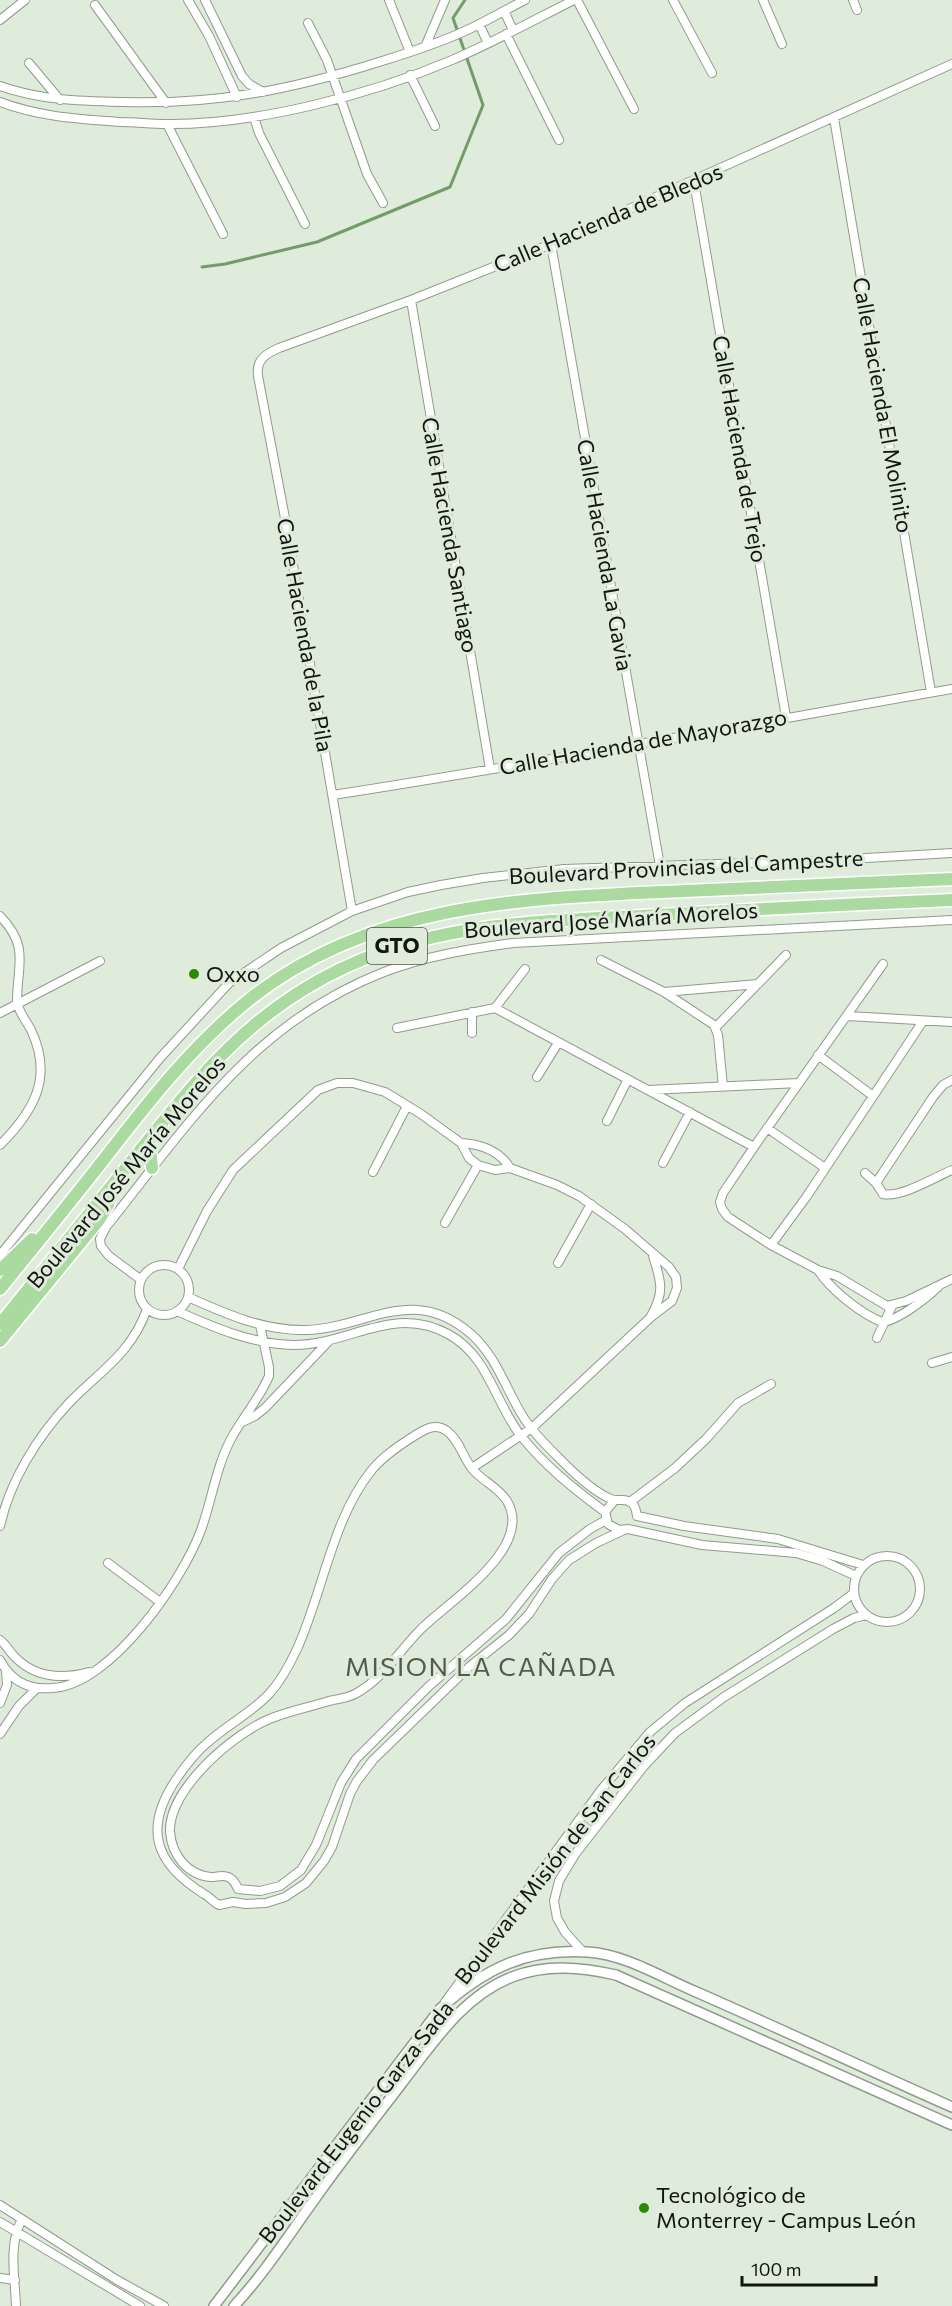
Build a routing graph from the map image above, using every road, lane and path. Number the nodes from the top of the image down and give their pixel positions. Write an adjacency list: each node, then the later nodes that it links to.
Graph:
1 (25, 0): 14 (street)
2 (188, 0): 29 (street)
3 (206, 0): 28 (street)
4 (389, 0): 21 (street)
5 (445, 0): 20 (street)
6 (525, 0): 13 (street)
7 (575, 0): 17 (street); 34 (street)
8 (673, 0): 24 (street)
9 (764, 0): 19 (street)
10 (853, 0): 12 (street)
11 (95, 5): 33 (street)
12 (857, 10)
13 (504, 11): 16 (street); 17 (street)
14 (0, 20)
15 (308, 23): 26 (street)
16 (479, 24): 18 (street); 20 (street)
17 (510, 32): 18 (street); 39 (street)
18 (488, 43): 25 (street)
19 (782, 44)
20 (425, 47): 21 (street)
21 (410, 52): 26 (street)
22 (28, 63): 31 (street)
23 (952, 64): 36 (street, Calle Hacienda de Bledos)
24 (711, 73)
25 (410, 75): 30 (street); 38 (street)
26 (333, 77): 28 (street); 30 (street)
27 (0, 86): 31 (street)
28 (263, 92): 29 (street)
29 (237, 97): 33 (street)
30 (340, 97): 35 (street); 41 (street)
31 (60, 100): 33 (street)
32 (0, 102): 37 (street)
33 (166, 102)
34 (634, 109)
35 (254, 117): 37 (street); 42 (street)
36 (834, 118): 40 (street, Calle Hacienda de Bledos); 48 (street, Calle Hacienda El Molinito)
37 (167, 124): 43 (street)
38 (435, 126)
39 (559, 140)
40 (694, 182): 44 (street, Calle Hacienda de Bledos); 49 (street, Calle Hacienda de Trejo)
41 (383, 203)
42 (305, 224)
43 (222, 234)
44 (551, 244): 45 (street, Calle Hacienda de Bledos); 50 (street, Calle Hacienda La Gavia)
45 (411, 300): 46 (street, Calle Hacienda de Bledos); 51 (street, Calle Hacienda Santiago)
46 (260, 361): 52 (street, Calle Hacienda de la Pila)
47 (952, 689): 48 (street, Calle Hacienda de Mayorazgo)
48 (931, 692): 49 (street, Calle Hacienda de Mayorazgo)
49 (786, 717): 50 (street, Calle Hacienda de Mayorazgo)
50 (638, 744): 51 (street, Calle Hacienda de Mayorazgo); 54 (street, Calle Hacienda La Gavia)
51 (490, 770): 52 (street, Calle Hacienda de Mayorazgo)
52 (333, 795): 57 (street, Calle Hacienda de la Pila)
53 (952, 853): 54 (street, Boulevard Provincias del Campestre)
54 (660, 866): 57 (street, Boulevard Provincias del Campestre)
55 (952, 879): 104 (main road, Boulevard José María Morelos / GTO)
56 (952, 900): 90 (main road, Boulevard José María Morelos / GTO)
57 (352, 911): 108 (street, Boulevard Provincias del Campestre)
58 (0, 916): 67 (street)
59 (952, 920): 96 (street)
60 (786, 955): 65 (street)
61 (601, 960): 66 (street)
62 (100, 961): 67 (street)
63 (883, 964): 71 (street)
64 (525, 969): 68 (street)
65 (758, 984): 66 (street); 74 (street)
66 (664, 992): 74 (street)
67 (17, 1005): 70 (street); 92 (street)
68 (495, 1008): 69 (street); 77 (street)
69 (472, 1012): 75 (street); 76 (street)
70 (0, 1013)
71 (848, 1016): 72 (street); 78 (street)
72 (923, 1021): 73 (street); 85 (street)
73 (952, 1022)
74 (716, 1027): 83 (street)
75 (397, 1028)
76 (472, 1033)
77 (558, 1043): 79 (street); 80 (street)
78 (818, 1055): 82 (street); 85 (street)
79 (537, 1077)
80 (628, 1079): 84 (street); 88 (street)
81 (952, 1080): 102 (street)
82 (799, 1083): 83 (street); 89 (street)
83 (723, 1086): 84 (street)
84 (648, 1090): 87 (street)
85 (873, 1096): 98 (street)
86 (407, 1106): 91 (street); 100 (street); 111 (street)
87 (690, 1112): 93 (street); 94 (street)
88 (607, 1121)
89 (766, 1128): 93 (street); 98 (street)
90 (149, 1139): 96 (main road); 103 (main road, Boulevard José María Morelos / GTO)
91 (460, 1143): 95 (street); 97 (street)
92 (0, 1145)
93 (754, 1147): 107 (street)
94 (663, 1163)
95 (478, 1165): 97 (street); 106 (street)
96 (152, 1168): 114 (street)
97 (510, 1168): 105 (street)
98 (825, 1168): 107 (street)
99 (952, 1170): 102 (street)
100 (373, 1172)
101 (865, 1173): 102 (street)
102 (876, 1183)
103 (111, 1186): 127 (main road, Boulevard José María Morelos / GTO); 131 (main road)
104 (69, 1203): 112 (main road); 117 (main road, Boulevard José María Morelos / GTO)
105 (591, 1204): 109 (street); 110 (street)
106 (445, 1223)
107 (771, 1245): 113 (street)
108 (0, 1255)
109 (653, 1255): 124 (street); 124 (street)
110 (558, 1263)
111 (178, 1269): 114 (street); 118 (street)
112 (0, 1270)
113 (818, 1270): 119 (street); 126 (street)
114 (140, 1279): 120 (street)
115 (952, 1279): 116 (street)
116 (939, 1286): 119 (street); 126 (street)
117 (0, 1289)
118 (188, 1297): 121 (street); 123 (street)
119 (892, 1306): 126 (street)
120 (147, 1309): 123 (street); 145 (street)
121 (217, 1310): 128 (street); 129 (street)
122 (411, 1310): 125 (street); 129 (street); 138 (street)
123 (177, 1311): 128 (street)
124 (651, 1317): 138 (street)
125 (410, 1322): 133 (street); 139 (street)
126 (886, 1322): 130 (street)
127 (0, 1324)
128 (209, 1325): 132 (street)
129 (260, 1325): 132 (street)
130 (877, 1338)
131 (0, 1341)
132 (264, 1342): 133 (street); 137 (street)
133 (329, 1342): 137 (street)
134 (952, 1357): 135 (street)
135 (932, 1363)
136 (771, 1384): 142 (street)
137 (242, 1422): 155 (street)
138 (532, 1428): 139 (street); 141 (street)
139 (521, 1436): 140 (street); 143 (street)
140 (472, 1468): 166 (street); 168 (street)
141 (614, 1501): 142 (street); 143 (street)
142 (630, 1502): 144 (street)
143 (606, 1516): 147 (street); 167 (street)
144 (637, 1516): 146 (street); 147 (street)
145 (0, 1526)
146 (706, 1529): 148 (street); 149 (street)
147 (626, 1530): 149 (street); 169 (street)
148 (747, 1534): 150 (street); 152 (street)
149 (702, 1545): 150 (street)
150 (744, 1548): 153 (street)
151 (108, 1563): 155 (street)
152 (864, 1565): 153 (street); 156 (street)
153 (856, 1576): 154 (street)
154 (854, 1593): 156 (street); 164 (street, Boulevard Misión de San Carlos)
155 (160, 1602): 160 (street)
156 (867, 1615): 165 (street, Boulevard Misión de San Carlos)
157 (0, 1640): 160 (street)
158 (0, 1660): 159 (street)
159 (6, 1669): 161 (street); 162 (street)
160 (93, 1671): 161 (street)
161 (36, 1689): 163 (street)
162 (0, 1704)
163 (0, 1734)
164 (578, 1822): 165 (street); 171 (street, Boulevard Misión de San Carlos)
165 (592, 1832): 170 (street, Boulevard Misión de San Carlos)
166 (215, 1878): 167 (street); 168 (street)
167 (238, 1889): 169 (street)
168 (208, 1896): 169 (street)
169 (233, 1902)
170 (583, 1952): 171 (street, Boulevard Eugenio Garza Sada); 172 (street, Boulevard Eugenio Garza Sada)
171 (440, 2009): 183 (street, Boulevard Eugenio Garza Sada)
172 (952, 2107)
173 (952, 2125): 184 (street, Boulevard Eugenio Garza Sada)
174 (0, 2205): 175 (street)
175 (22, 2219): 177 (street); 182 (street)
176 (0, 2222): 177 (street)
177 (16, 2231): 179 (street); 181 (street)
178 (0, 2278): 179 (street)
179 (15, 2280): 180 (street)
180 (16, 2306)
181 (140, 2306)
182 (164, 2306)
183 (214, 2306)
184 (234, 2306)

